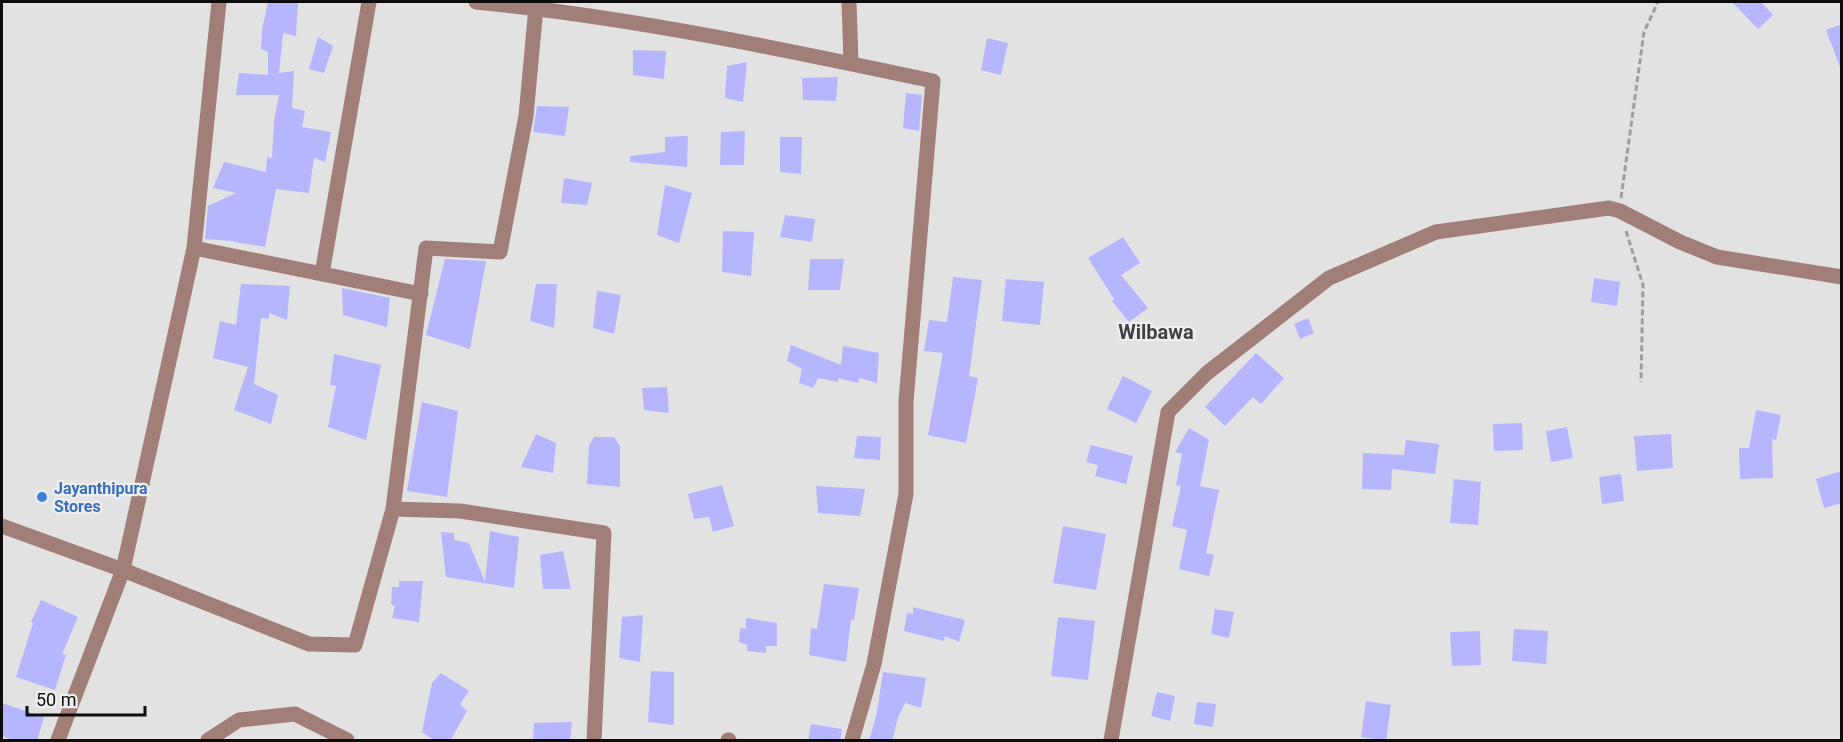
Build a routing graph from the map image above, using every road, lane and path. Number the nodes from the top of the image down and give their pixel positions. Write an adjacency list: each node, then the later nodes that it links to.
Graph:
1 (219, 2): 9 (street)
2 (369, 2): 10 (street)
3 (476, 2): 6 (street)
4 (849, 2): 7 (street)
5 (1658, 2): 8 (path)
6 (536, 8): 7 (street); 12 (street)
7 (851, 63): 21 (street)
8 (1620, 211): 11 (street); 13 (path); 22 (street)
9 (194, 248): 10 (street); 16 (street)
10 (322, 274): 12 (street)
11 (1842, 277)
12 (421, 294): 14 (street)
13 (1641, 382)
14 (393, 509): 16 (street); 20 (street)
15 (2, 526): 16 (street)
16 (123, 570): 17 (street)
17 (58, 741)
18 (208, 741): 19 (street)
19 (347, 741)
20 (594, 741)
21 (852, 741)
22 (1112, 741)

